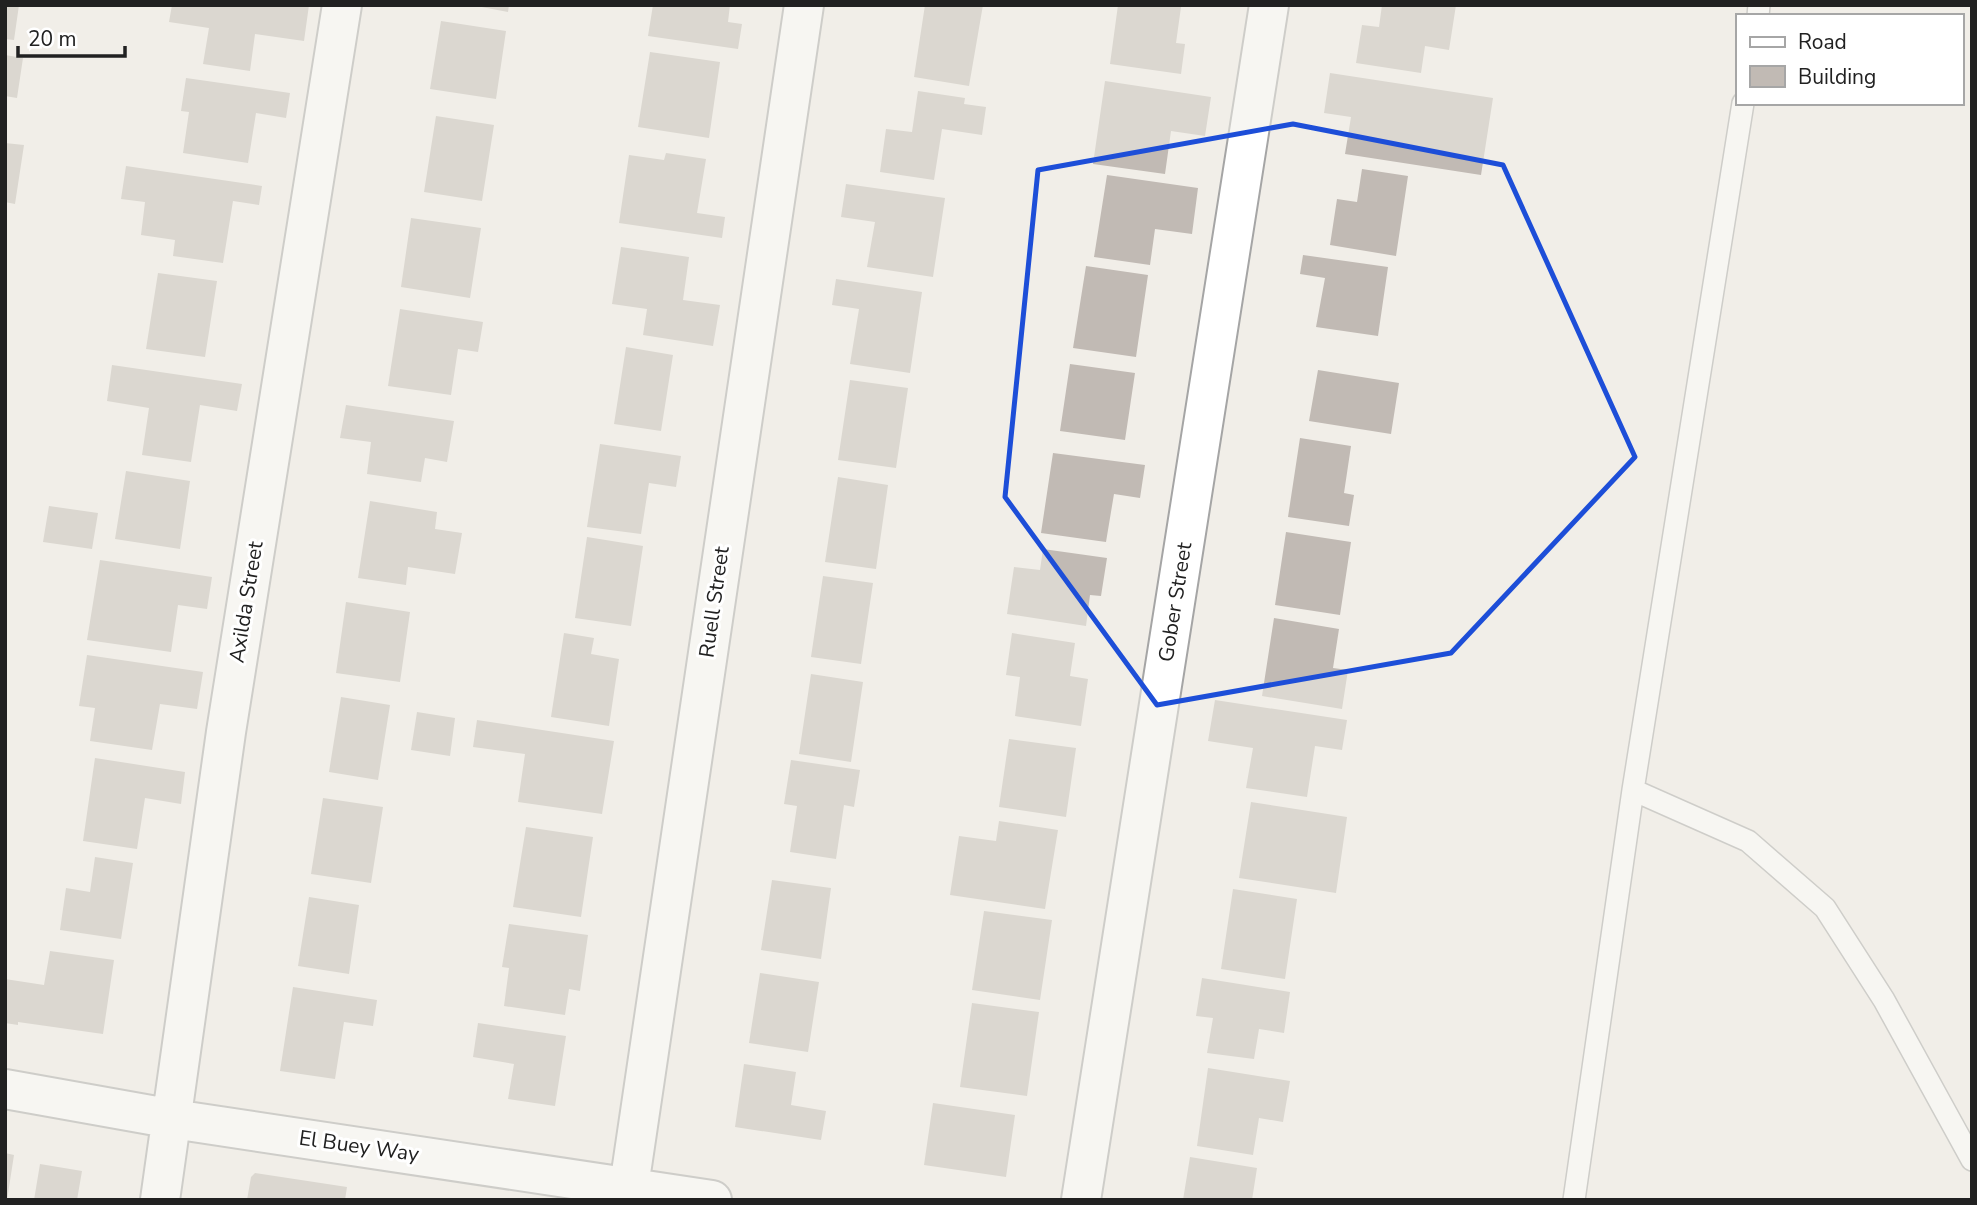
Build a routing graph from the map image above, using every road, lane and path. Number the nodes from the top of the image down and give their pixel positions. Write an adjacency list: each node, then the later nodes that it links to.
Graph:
1 (342, 5): 7 (street, Axilda Street)
2 (804, 5): 9 (street, Ruell Street)
3 (1269, 5): 12 (street, Gober Street)
4 (1744, 105): 5 (lane)
5 (1633, 790): 8 (lane); 13 (lane)
6 (5, 1089): 7 (street, El Buey Way)
7 (173, 1119): 9 (street, El Buey Way); 10 (street, Axilda Street)
8 (1972, 1160)
9 (628, 1193): 11 (street, El Buey Way)
10 (160, 1200)
11 (712, 1200)
12 (1081, 1200)
13 (1574, 1200)

